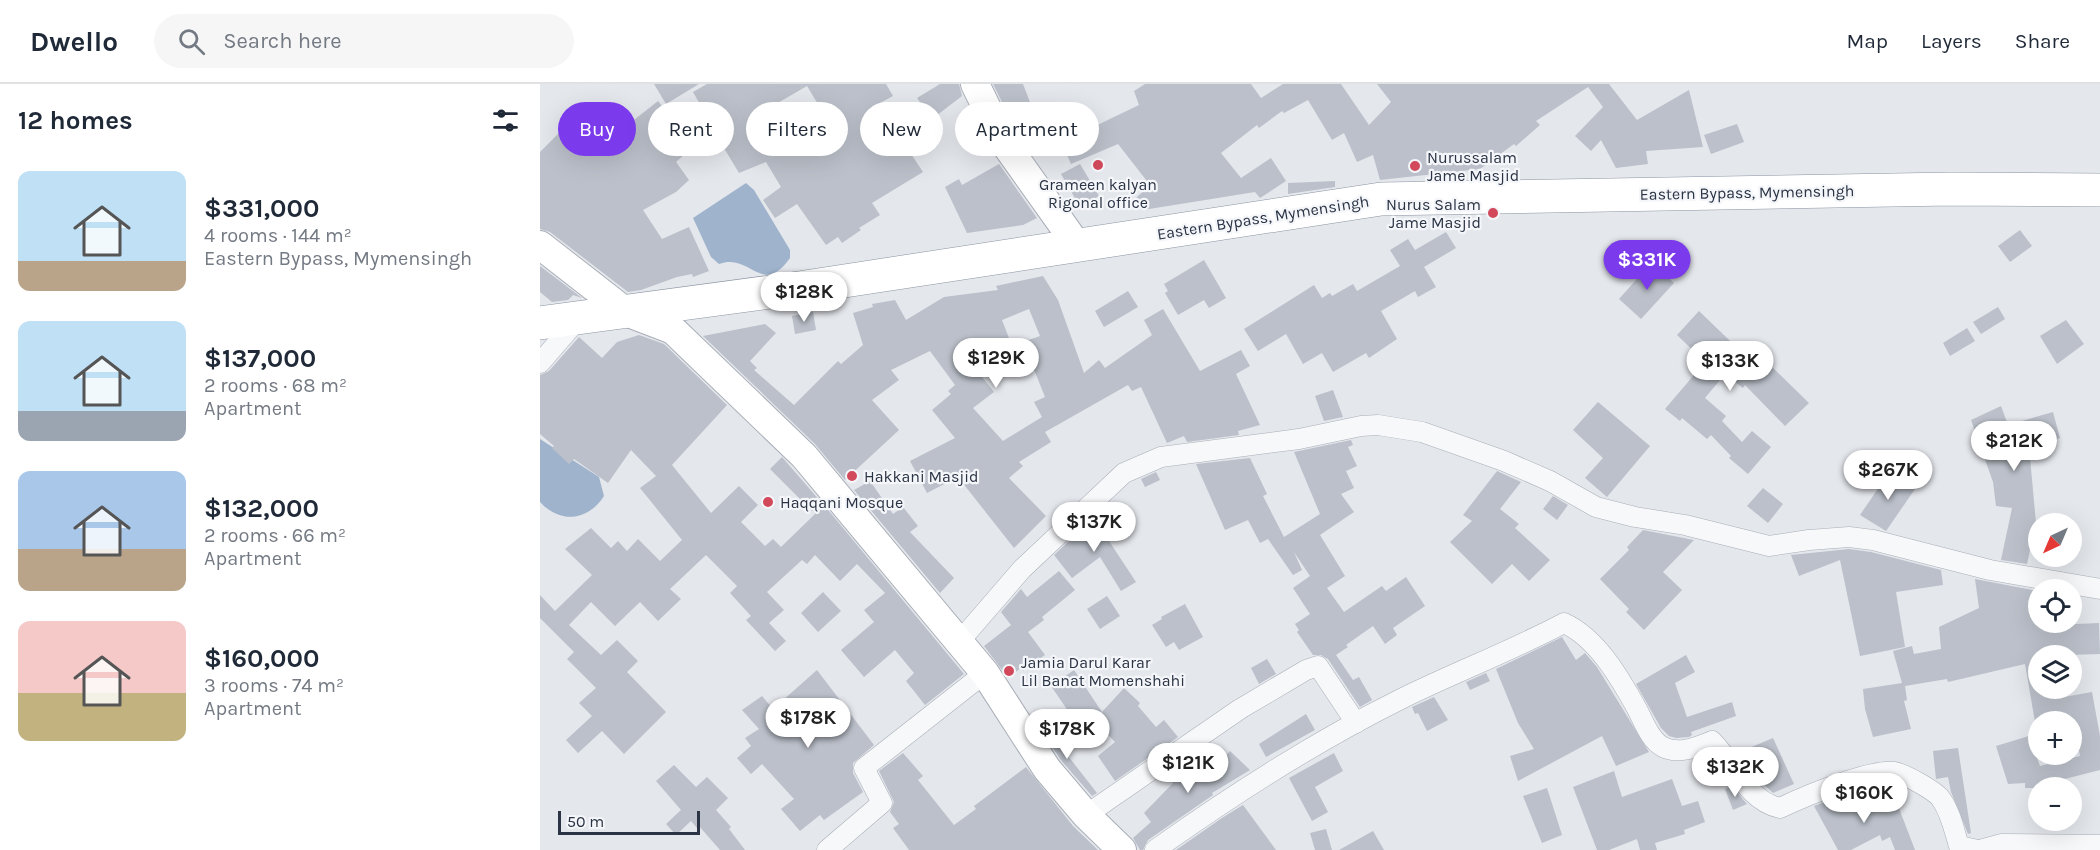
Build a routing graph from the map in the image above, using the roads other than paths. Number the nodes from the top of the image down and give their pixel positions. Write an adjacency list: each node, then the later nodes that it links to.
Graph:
1 (975, 84): 4 (street)
2 (2100, 190): 4 (highway, Eastern Bypass, Mymensingh)
3 (540, 245): 5 (street)
4 (1077, 245): 5 (highway, Eastern Bypass, Mymensingh)
5 (626, 312): 6 (highway, Eastern Bypass, Mymensingh); 10 (street)
6 (578, 319): 7 (highway, Eastern Bypass, Mymensingh); 8 (street)
7 (540, 324)
8 (540, 363)
9 (2100, 590): 10 (street)
10 (959, 642): 11 (street)
11 (985, 673): 13 (street); 15 (street)
12 (1356, 723): 13 (street); 17 (street); 18 (street)
13 (1086, 815): 16 (street)
14 (2100, 845): 18 (street)
15 (827, 850)
16 (1122, 850)
17 (1155, 850)
18 (1979, 850)

